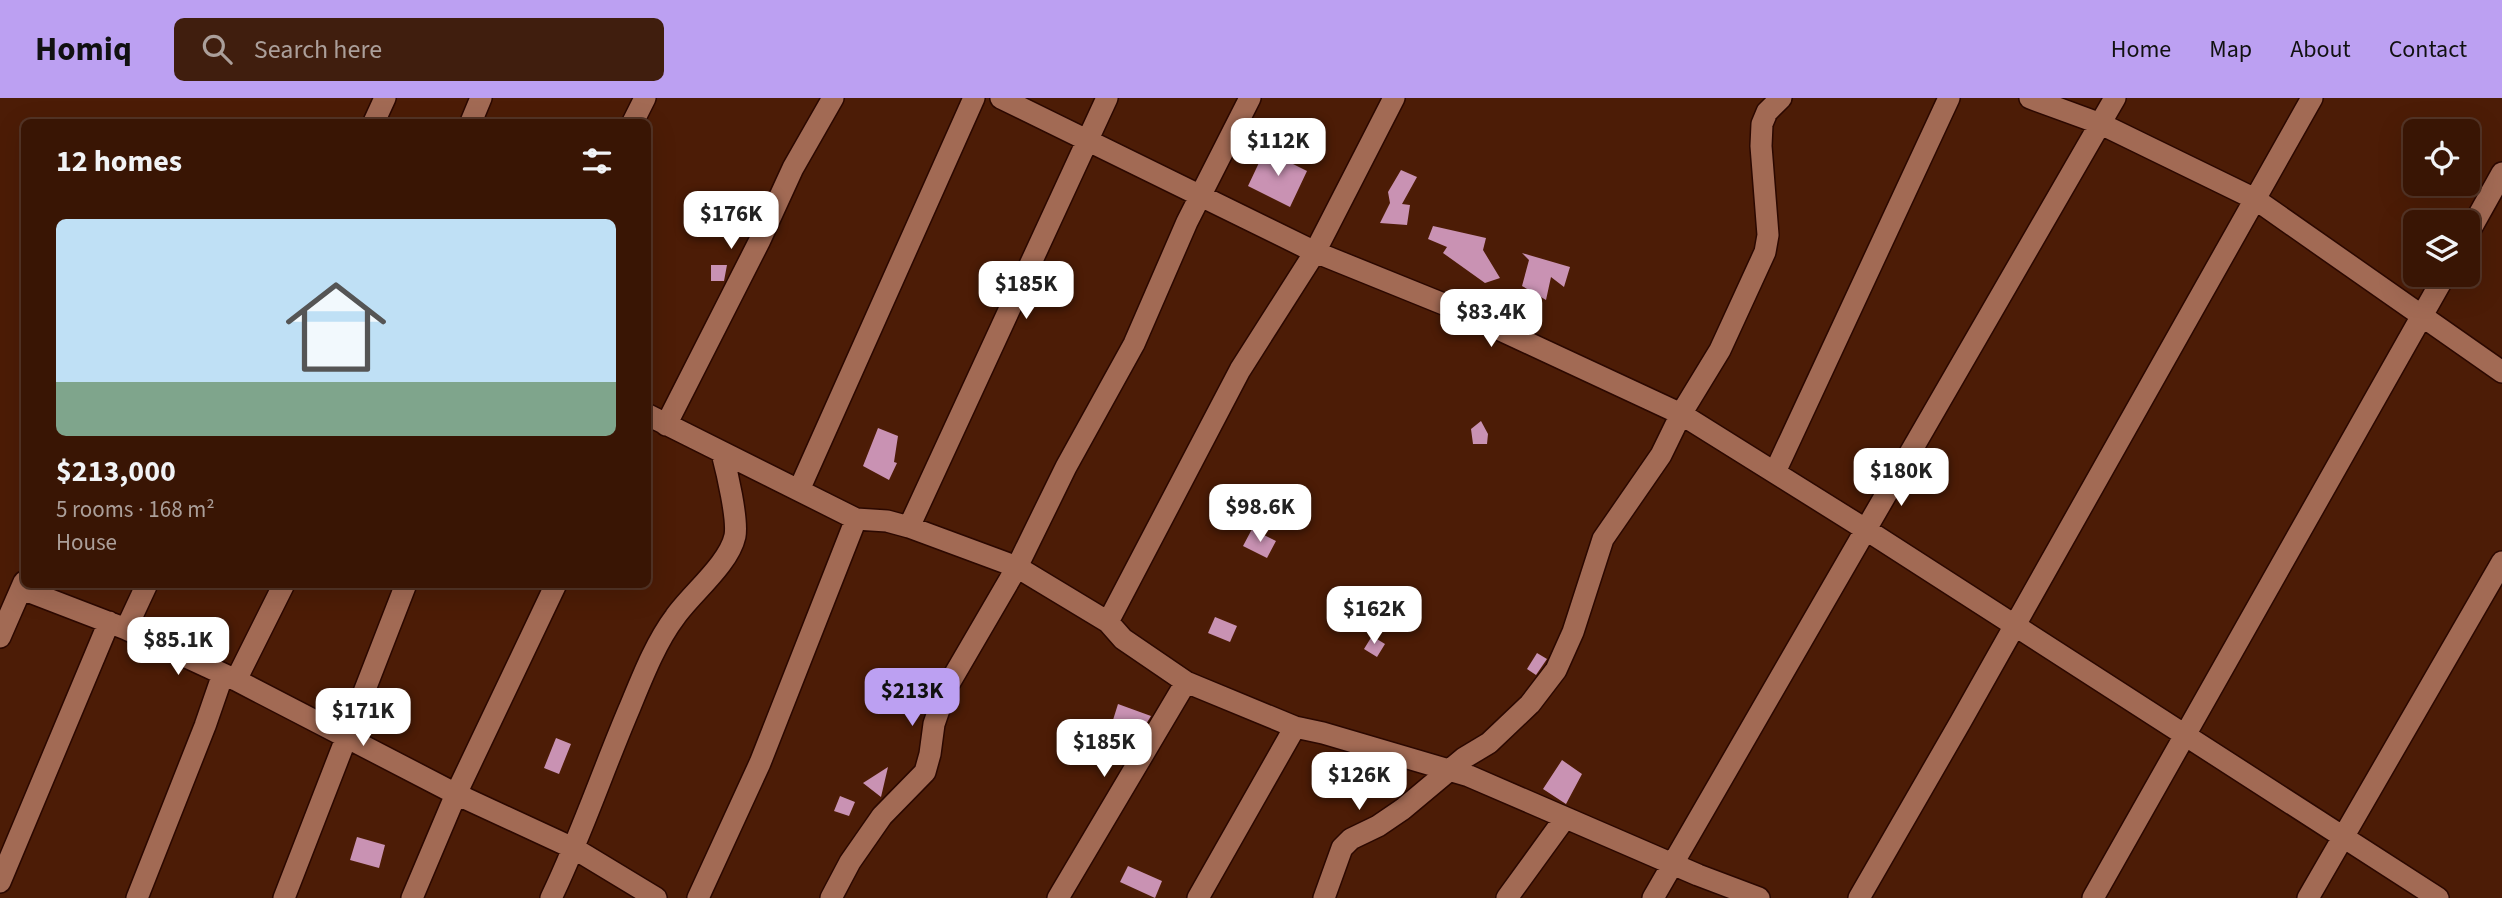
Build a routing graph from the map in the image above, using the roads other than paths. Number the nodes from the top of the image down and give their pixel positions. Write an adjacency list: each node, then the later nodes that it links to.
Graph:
1 (385, 98): 15 (street)
2 (481, 98): 16 (street)
3 (645, 98): 17 (street)
4 (833, 98): 29 (street)
5 (974, 98): 32 (street)
6 (1001, 98): 19 (street)
7 (1107, 98): 19 (street)
8 (1250, 98): 21 (street)
9 (1394, 98): 24 (street)
10 (1782, 98): 28 (street)
11 (1949, 98): 31 (street)
12 (2030, 98): 18 (street)
13 (2115, 98): 18 (street)
14 (2312, 98): 22 (street)
15 (375, 119)
16 (472, 119)
17 (634, 119)
18 (2101, 124): 22 (street); 35 (street)
19 (1087, 139): 21 (street); 34 (street)
20 (2502, 173): 23 (street)
21 (1201, 197): 24 (street); 37 (street)
22 (2255, 199): 26 (street); 46 (street)
23 (2480, 212)
24 (1315, 252): 28 (street); 44 (street)
25 (2438, 287): 26 (street)
26 (2422, 316): 27 (street); 52 (street)
27 (2502, 372)
28 (1681, 414): 31 (street); 53 (street)
29 (657, 420): 30 (street)
30 (722, 453): 32 (street); 57 (street)
31 (1775, 472): 35 (street)
32 (799, 491): 33 (street)
33 (856, 519): 34 (street); 65 (street)
34 (909, 527): 37 (street)
35 (1865, 529): 46 (street); 58 (street)
36 (2502, 562): 56 (street)
37 (1017, 567): 44 (street); 66 (street)
38 (22, 588): 47 (street)
39 (28, 588): 45 (street)
40 (145, 588): 45 (street)
41 (282, 588): 48 (street)
42 (404, 588): 51 (street)
43 (554, 588): 54 (street)
44 (1108, 621): 49 (street)
45 (118, 626): 48 (street); 59 (street)
46 (2015, 626): 52 (street); 73 (street)
47 (0, 637)
48 (229, 677): 51 (street); 60 (street)
49 (1186, 682): 50 (street); 67 (street)
50 (1295, 727): 53 (street); 68 (street)
51 (345, 735): 54 (street); 61 (street)
52 (2185, 735): 56 (street); 74 (street)
53 (1452, 770): 55 (street); 69 (street)
54 (456, 794): 57 (street); 62 (street)
55 (1565, 818): 58 (street); 70 (street)
56 (2343, 837): 75 (street); 76 (street)
57 (575, 849): 63 (street); 64 (street)
58 (1672, 864): 71 (street); 72 (street)
59 (0, 882)
60 (137, 898)
61 (284, 898)
62 (412, 898)
63 (551, 898)
64 (656, 898)
65 (698, 898)
66 (831, 898)
67 (1058, 898)
68 (1198, 898)
69 (1324, 898)
70 (1507, 898)
71 (1653, 898)
72 (1759, 898)
73 (1859, 898)
74 (2093, 898)
75 (2308, 898)
76 (2438, 898)

